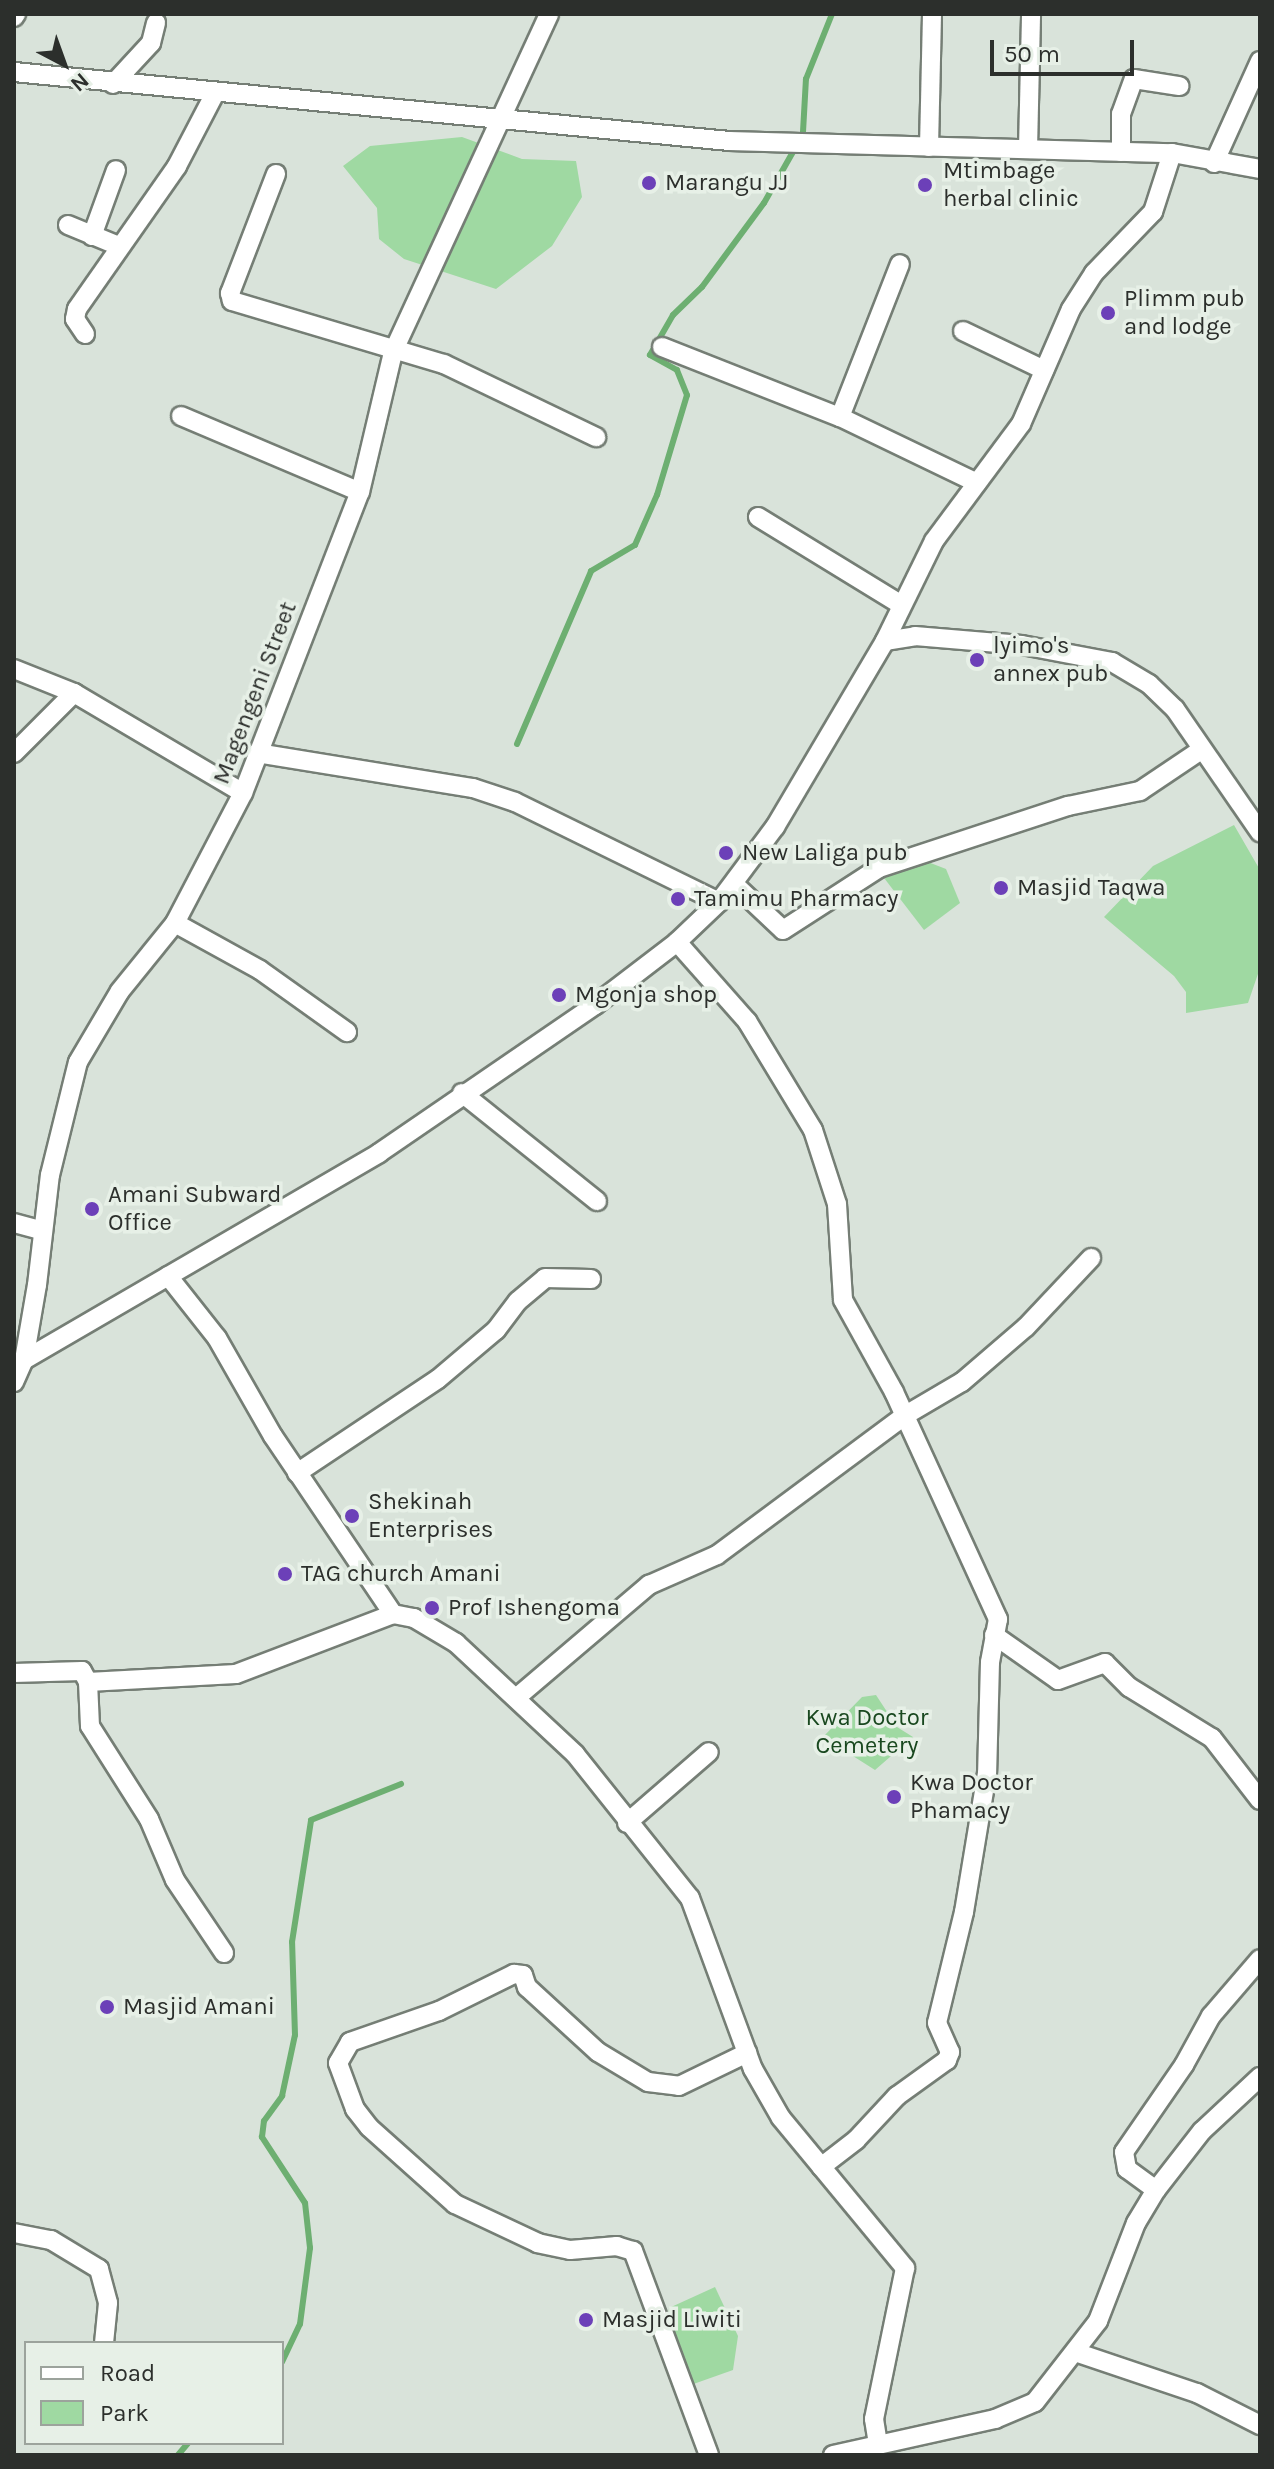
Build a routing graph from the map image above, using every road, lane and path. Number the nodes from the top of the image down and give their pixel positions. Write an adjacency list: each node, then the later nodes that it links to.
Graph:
1 (549, 14): 10 (street, Magengeni Street)
2 (932, 14): 11 (street)
3 (1031, 14): 12 (street)
4 (156, 23): 7 (street)
5 (1260, 61): 15 (street)
6 (14, 72): 7 (street)
7 (113, 84): 9 (street)
8 (1179, 86): 13 (street)
9 (214, 95): 10 (street); 21 (street)
10 (504, 118): 11 (street); 26 (street, Magengeni Street)
11 (929, 147): 12 (street)
12 (1028, 149): 13 (street)
13 (1121, 152): 14 (street)
14 (1172, 153): 15 (street); 27 (street)
15 (1214, 163): 16 (street)
16 (1260, 169)
17 (116, 170): 20 (street)
18 (276, 174): 26 (street)
19 (68, 225): 20 (street)
20 (92, 236): 21 (street)
21 (119, 246): 24 (street)
22 (900, 264): 29 (street)
23 (963, 331): 27 (street)
24 (85, 334)
25 (662, 347): 29 (street)
26 (393, 352): 30 (street); 32 (street, Magengeni Street)
27 (1044, 370): 31 (street)
28 (181, 416): 32 (street)
29 (840, 417): 31 (street)
30 (596, 437)
31 (977, 483): 34 (street)
32 (360, 492): 40 (street, Magengeni Street)
33 (758, 517): 34 (street)
34 (900, 604): 35 (street)
35 (885, 641): 38 (street); 44 (street)
36 (14, 669): 37 (street)
37 (74, 693): 39 (street); 41 (street)
38 (1201, 750): 42 (street); 44 (street)
39 (14, 753)
40 (257, 753): 41 (street, Magengeni Street); 45 (street)
41 (243, 793): 46 (street, Magengeni Street)
42 (1252, 800): 43 (street)
43 (1260, 832)
44 (734, 884): 45 (street)
45 (719, 902): 47 (street)
46 (175, 923): 48 (street); 52 (street, Magengeni Street)
47 (677, 942): 49 (street); 58 (street)
48 (347, 1032)
49 (462, 1093): 50 (street); 54 (street)
50 (597, 1201)
51 (14, 1223): 52 (street)
52 (41, 1230): 56 (street, Magengeni Street)
53 (1091, 1258): 58 (street)
54 (168, 1276): 56 (street); 59 (street)
55 (591, 1279): 59 (street)
56 (24, 1360): 57 (street, Magengeni Street)
57 (14, 1382)
58 (904, 1416): 61 (street); 64 (street)
59 (297, 1473): 60 (street)
60 (393, 1614): 63 (street); 64 (street)
61 (994, 1635): 66 (street); 72 (street)
62 (14, 1673): 63 (street)
63 (88, 1682): 68 (street)
64 (516, 1698): 67 (street)
65 (709, 1752): 67 (street)
66 (1260, 1800)
67 (627, 1823): 70 (street)
68 (224, 1953)
69 (1260, 1959): 73 (street)
70 (747, 2053): 72 (street); 80 (street)
71 (1260, 2077): 73 (street)
72 (821, 2167): 78 (street)
73 (1156, 2190): 76 (street)
74 (14, 2233): 75 (street)
75 (104, 2341)
76 (1078, 2353): 77 (street); 78 (street)
77 (1260, 2425)
78 (878, 2443): 79 (street)
79 (856, 2452): 81 (street)
80 (709, 2455)
81 (833, 2455)

